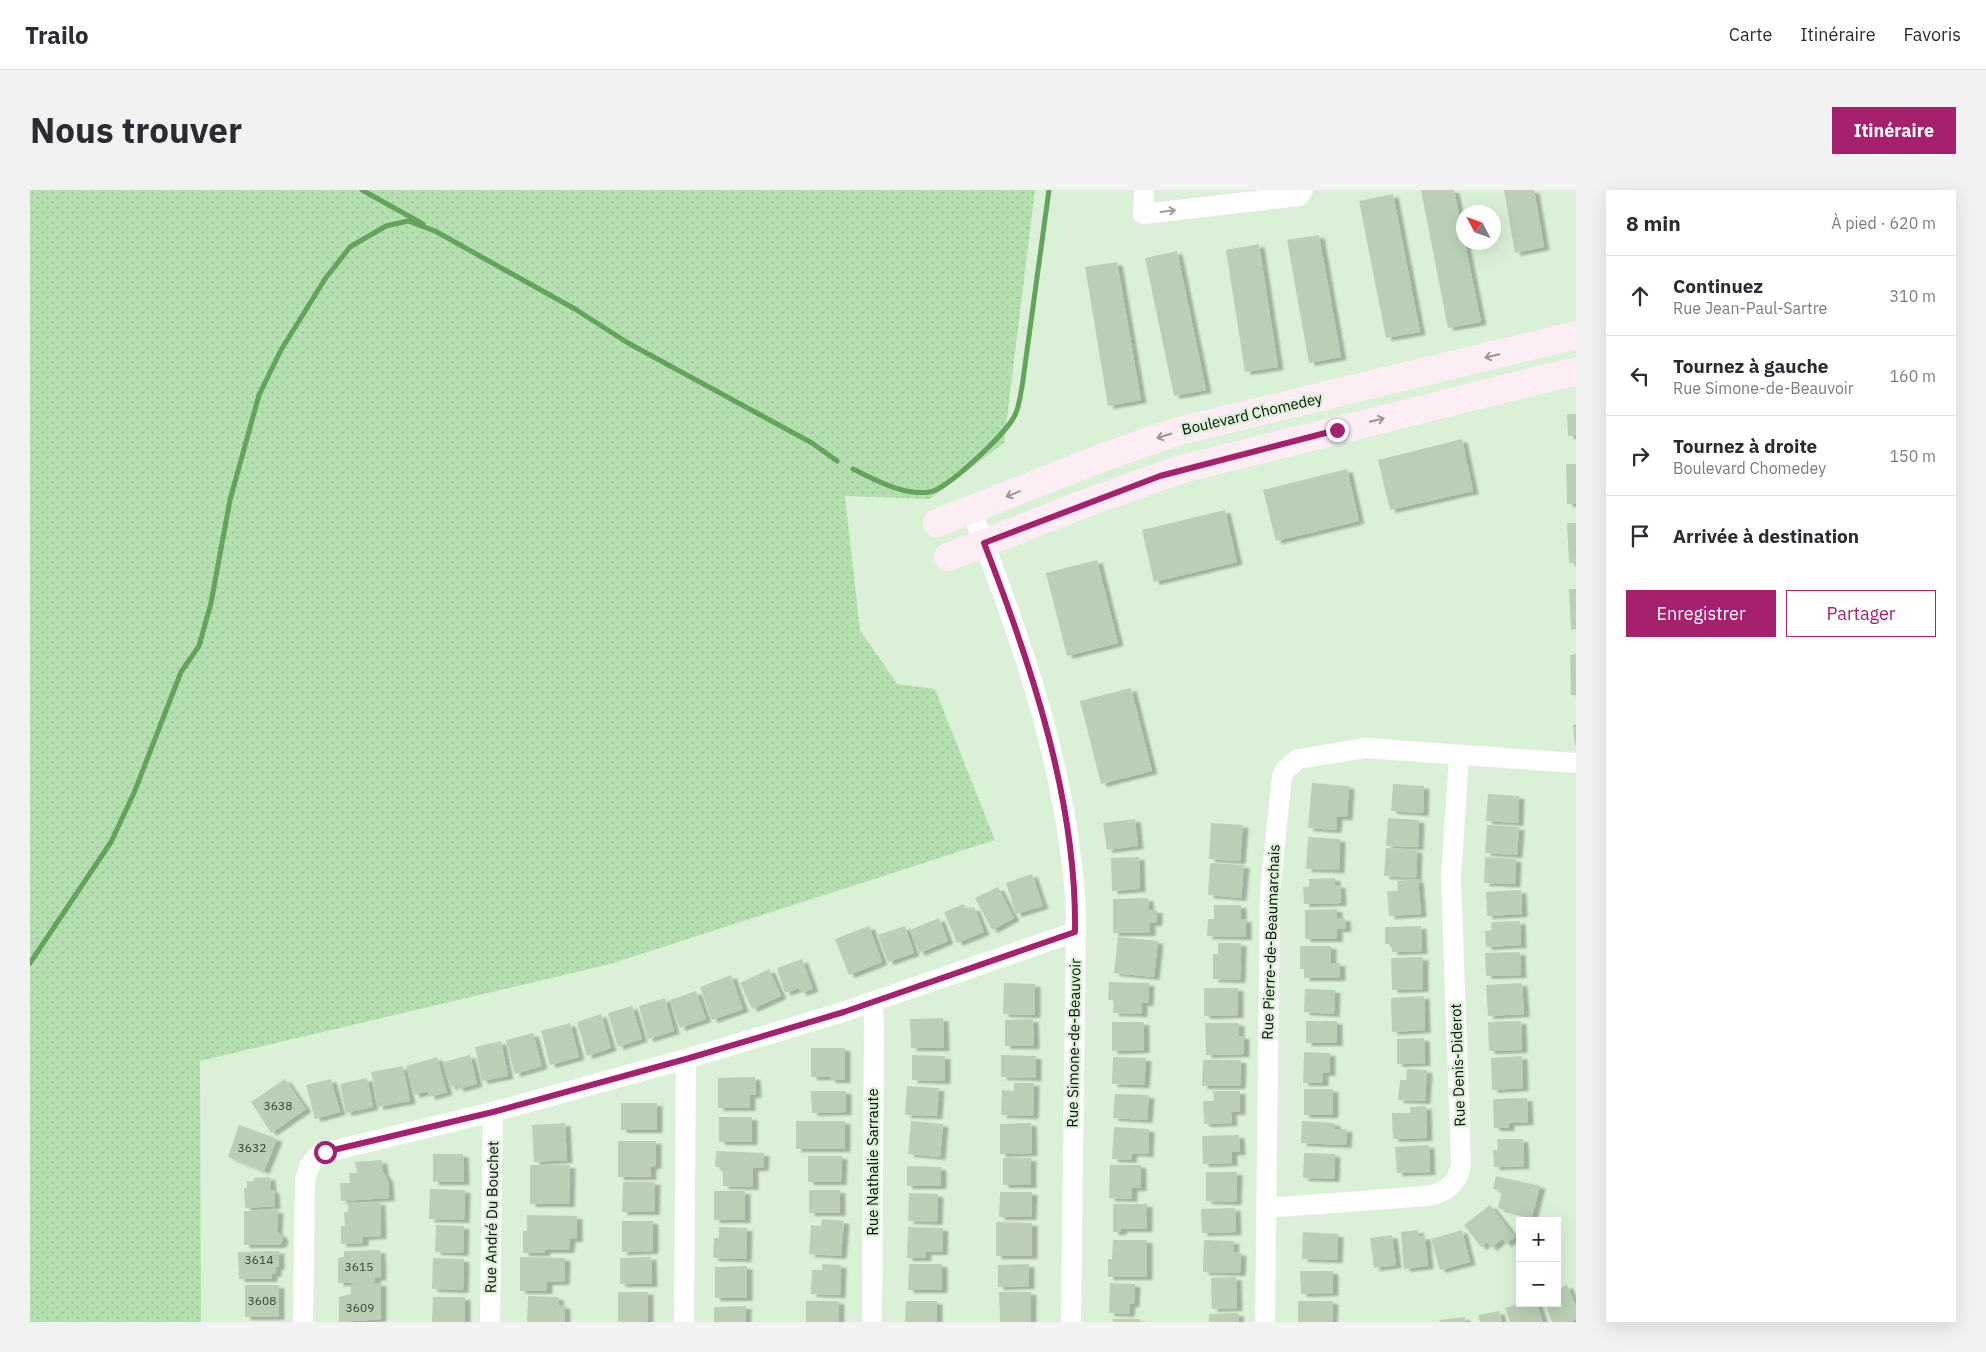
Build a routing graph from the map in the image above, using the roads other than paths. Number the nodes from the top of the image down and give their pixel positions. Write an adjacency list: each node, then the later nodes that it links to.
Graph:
1 (1144, 190): 2 (street, one-way to 2)
2 (1303, 190)
3 (1576, 335): 5 (street, Boulevard Chomedey, one-way to 5)
4 (1576, 371): 7 (street, one-way to 4)
5 (971, 510): 6 (street, Boulevard Chomedey); 7 (street, Rue Simone-de-Beauvoir)
6 (937, 523)
7 (984, 543): 8 (street); 11 (street, Rue Simone-de-Beauvoir)
8 (948, 557)
9 (1458, 755): 10 (street, Rue Pierre-de-Beaumarchais); 15 (street, Rue Pierre-de-Beaumarchais); 15 (street, Rue Denis-Diderot)
10 (1576, 763)
11 (1075, 932): 12 (street); 20 (street, Rue Simone-de-Beauvoir)
12 (872, 1002): 13 (street); 19 (street, Rue Nathalie Sarraute)
13 (686, 1059): 14 (street); 18 (street)
14 (493, 1112): 16 (street); 17 (street, Rue André Du Bouchet)
15 (1267, 1208): 21 (street, Rue Pierre-de-Beaumarchais)
16 (303, 1322)
17 (490, 1322)
18 (684, 1322)
19 (872, 1322)
20 (1071, 1322)
21 (1265, 1322)

